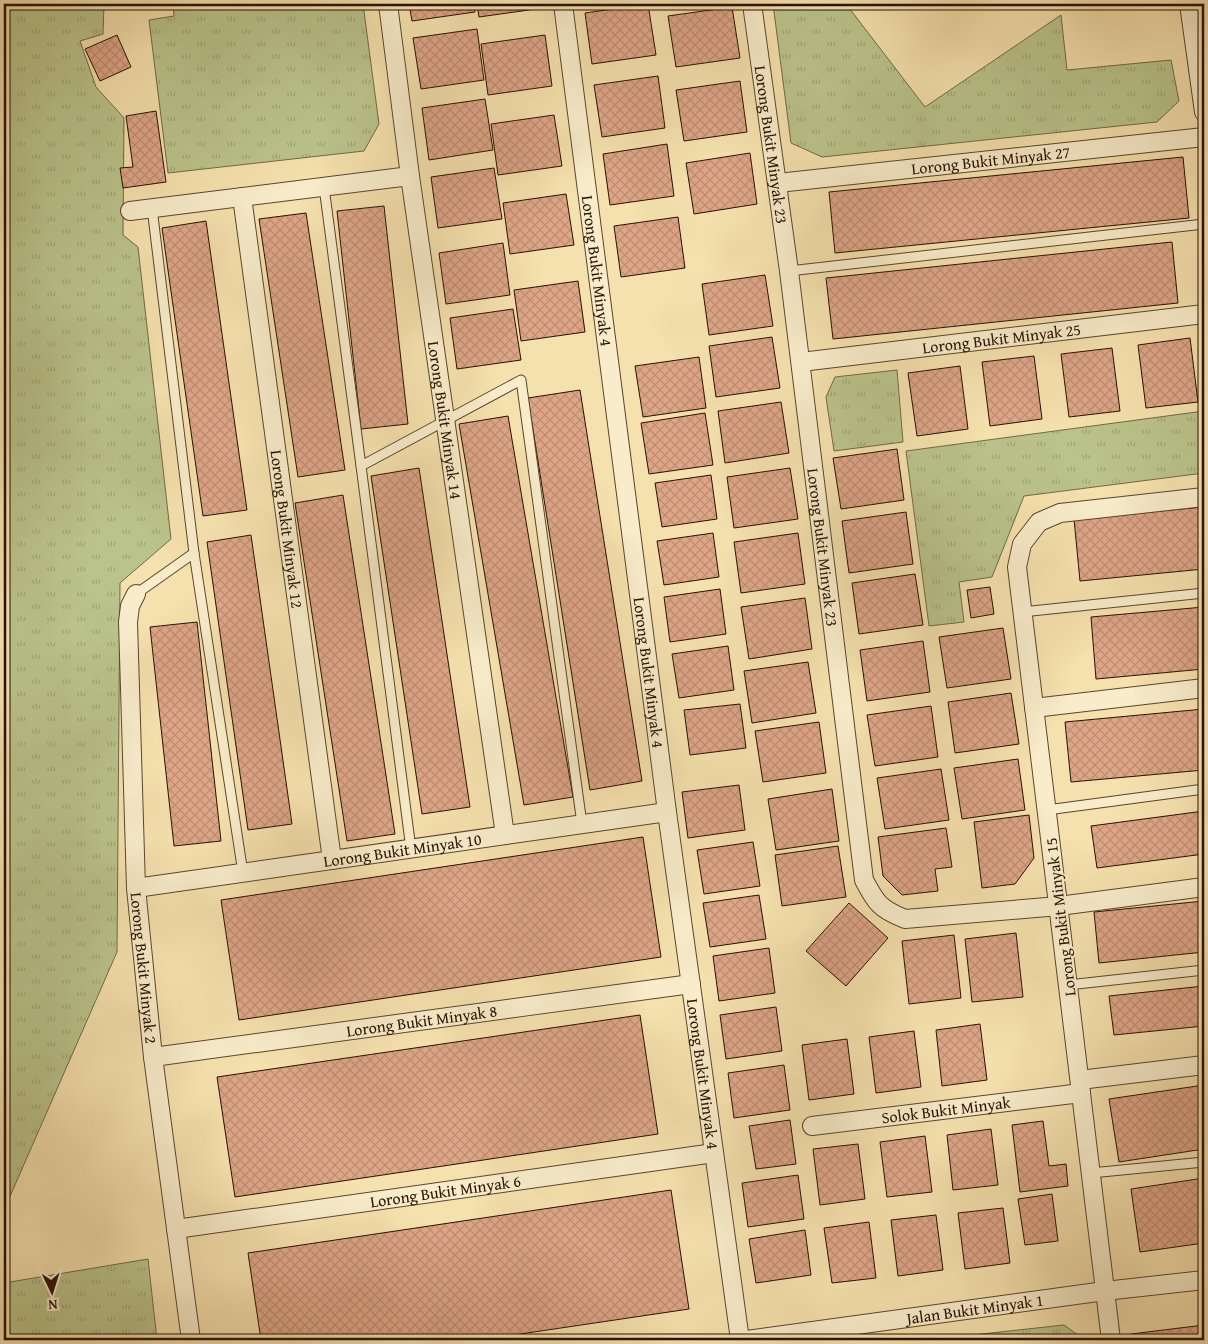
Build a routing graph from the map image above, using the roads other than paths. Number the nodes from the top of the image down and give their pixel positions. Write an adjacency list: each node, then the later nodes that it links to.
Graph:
1 (388, 4): 7 (street, Lorong Bukit Minyak 14)
2 (563, 4): 28 (street, Lorong Bukit Minyak 4)
3 (752, 4): 8 (street, Lorong Bukit Minyak 23)
4 (1189, 4): 5 (street)
5 (1204, 112)
6 (1204, 137): 8 (street, Lorong Bukit Minyak 27)
7 (410, 176): 9 (street); 17 (street, Lorong Bukit Minyak 14)
8 (778, 183): 14 (street, Lorong Bukit Minyak 23)
9 (324, 187): 10 (street); 18 (lane)
10 (242, 197): 11 (street); 32 (street, Lorong Bukit Minyak 12)
11 (152, 208): 12 (street); 20 (lane)
12 (130, 211)
13 (1204, 224): 14 (lane)
14 (789, 271): 16 (street, Lorong Bukit Minyak 23)
15 (1204, 314): 16 (street, Lorong Bukit Minyak 25)
16 (801, 362): 36 (street, Lorong Bukit Minyak 23)
17 (445, 420): 18 (lane); 29 (lane); 30 (street, Lorong Bukit Minyak 14)
18 (362, 466): 31 (lane)
19 (1204, 497): 23 (street, Lorong Bukit Minyak 15)
20 (194, 553): 22 (lane); 33 (lane)
21 (1204, 593): 23 (lane)
22 (136, 594): 35 (street, Lorong Bukit Minyak 2)
23 (1022, 612): 25 (street, Lorong Bukit Minyak 15)
24 (1204, 688): 25 (street)
25 (1034, 708): 27 (street, Lorong Bukit Minyak 15)
26 (1204, 789): 27 (lane)
27 (1047, 810): 36 (street, Lorong Bukit Minyak 15)
28 (667, 812): 29 (street, Lorong Bukit Minyak 10); 38 (street, Lorong Bukit Minyak 4)
29 (582, 824): 30 (street, Lorong Bukit Minyak 10)
30 (505, 835): 31 (street, Lorong Bukit Minyak 10)
31 (411, 849): 32 (street, Lorong Bukit Minyak 10)
32 (332, 860): 33 (street, Lorong Bukit Minyak 10)
33 (243, 873): 35 (street, Lorong Bukit Minyak 10)
34 (1204, 887): 36 (street, Lorong Bukit Minyak 23)
35 (136, 888): 40 (street, Lorong Bukit Minyak 2)
36 (1059, 906): 39 (street, Lorong Bukit Minyak 15)
37 (1204, 970): 39 (lane)
38 (691, 984): 40 (street, Lorong Bukit Minyak 8); 44 (street, Lorong Bukit Minyak 4)
39 (1068, 985): 42 (street, Lorong Bukit Minyak 15)
40 (153, 1057): 47 (street, Lorong Bukit Minyak 2)
41 (1204, 1065): 42 (street, Solok Bukit Minyak)
42 (1081, 1086): 43 (street, Solok Bukit Minyak); 46 (street, Lorong Bukit Minyak 15)
43 (812, 1126)
44 (714, 1152): 47 (street, Lorong Bukit Minyak 6); 51 (street, Lorong Bukit Minyak 4)
45 (1204, 1162): 46 (lane)
46 (1091, 1173): 49 (street, Lorong Bukit Minyak 15)
47 (176, 1229): 50 (street, Lorong Bukit Minyak 2)
48 (1204, 1280): 49 (street, Jalan Bukit Minyak 1)
49 (1105, 1291): 52 (street, Jalan Bukit Minyak 1); 53 (street, Lorong Bukit Minyak 15)
50 (191, 1340)
51 (740, 1340)
52 (747, 1340)
53 (1111, 1340)

